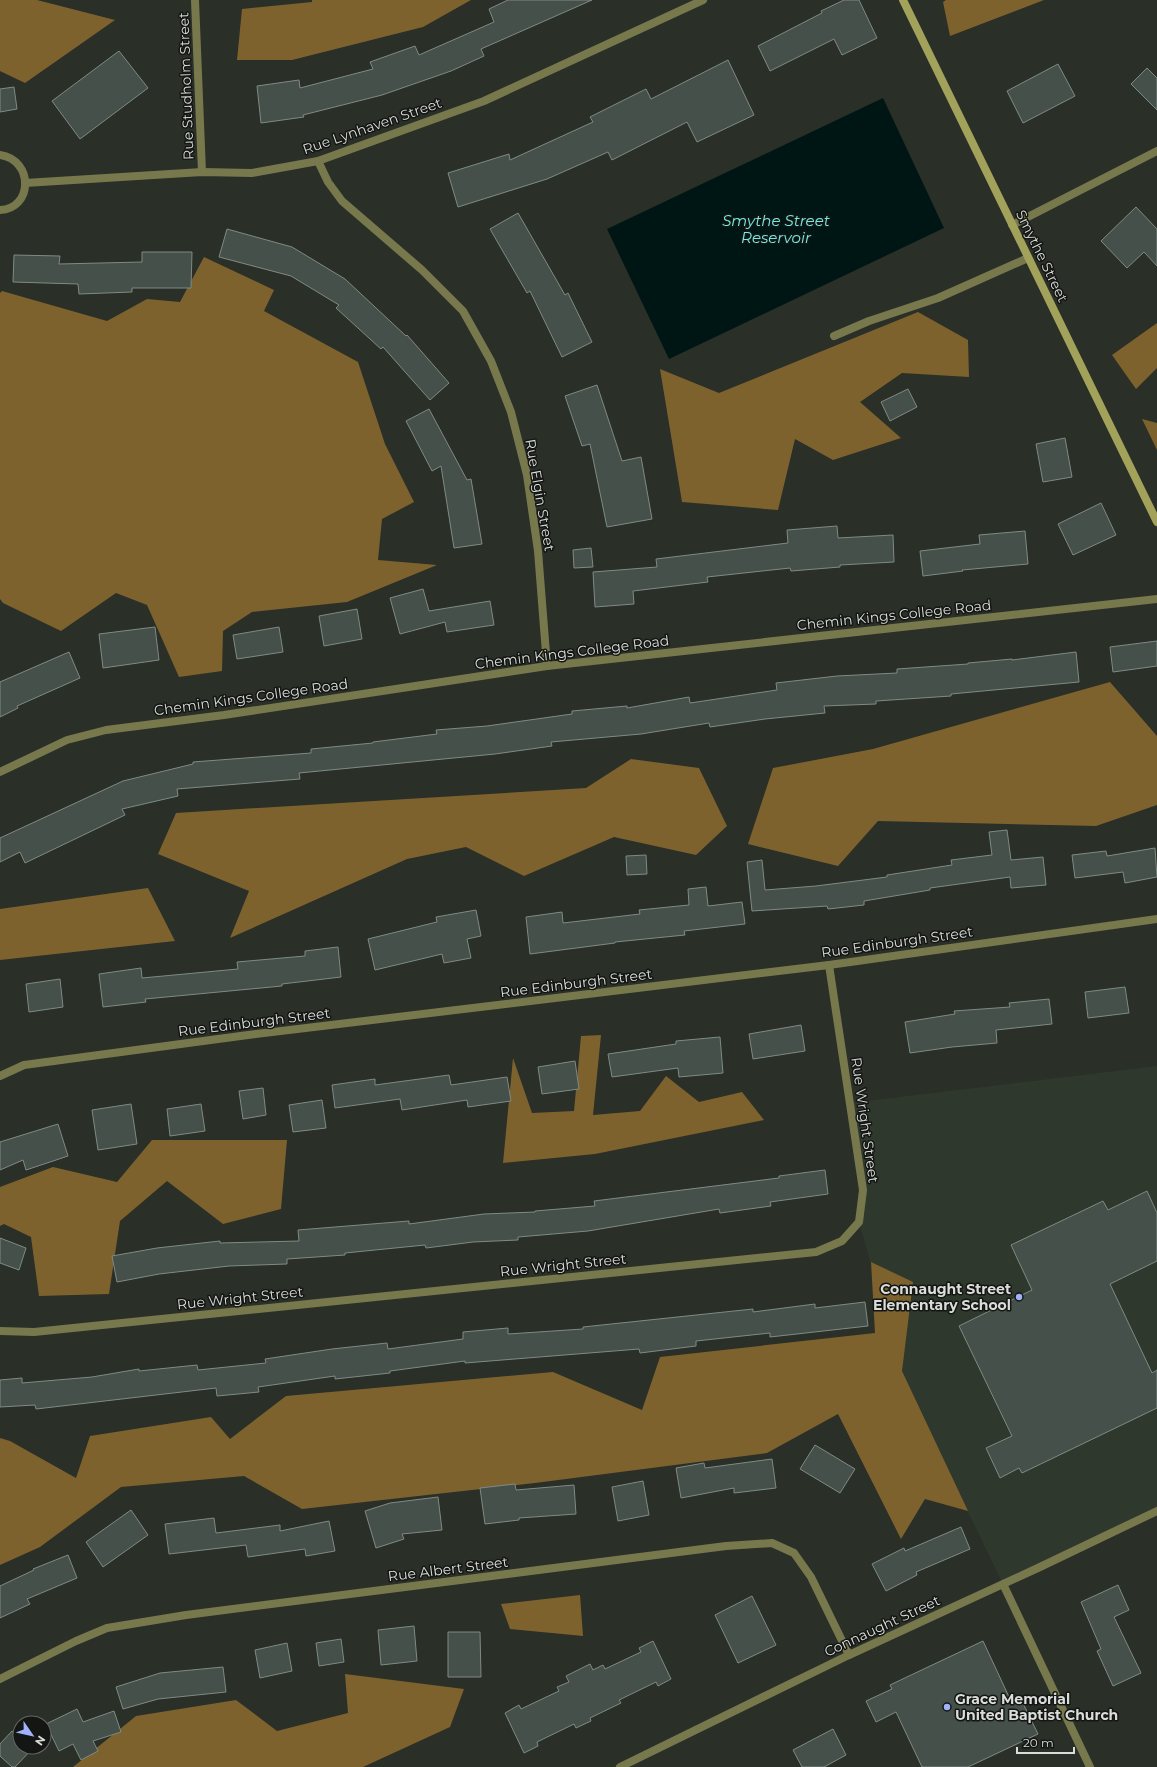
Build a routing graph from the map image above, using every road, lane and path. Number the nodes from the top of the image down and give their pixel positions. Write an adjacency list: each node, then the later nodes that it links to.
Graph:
1 (195, 0): 7 (street, Rue Studholm Street)
2 (703, 0): 6 (street, Rue Lynhaven Street)
3 (903, 0): 10 (main road, Smythe Street)
4 (1157, 151): 10 (street)
5 (0, 155): 8 (street)
6 (318, 161): 7 (street, Rue Lynhaven Street); 15 (street, Rue Elgin Street)
7 (202, 172): 8 (street, Rue Lynhaven Street)
8 (25, 183): 9 (street)
9 (0, 210)
10 (1012, 225): 11 (main road, Smythe Street)
11 (1028, 258): 12 (street); 13 (main road, Smythe Street)
12 (834, 336)
13 (1157, 522)
14 (1157, 599): 15 (street, Chemin Kings College Road)
15 (547, 666): 16 (street, Chemin Kings College Road)
16 (0, 772)
17 (1157, 920): 18 (street, Rue Edinburgh Street)
18 (829, 965): 19 (street, Rue Edinburgh Street); 20 (street, Rue Wright Street)
19 (0, 1076)
20 (0, 1331)
21 (1157, 1511): 22 (street, Connaught Street)
22 (1003, 1584): 23 (street, Connaught Street); 26 (street)
23 (849, 1655): 24 (street, Rue Albert Street); 25 (street, Connaught Street)
24 (0, 1679)
25 (620, 1767)
26 (1090, 1767)

